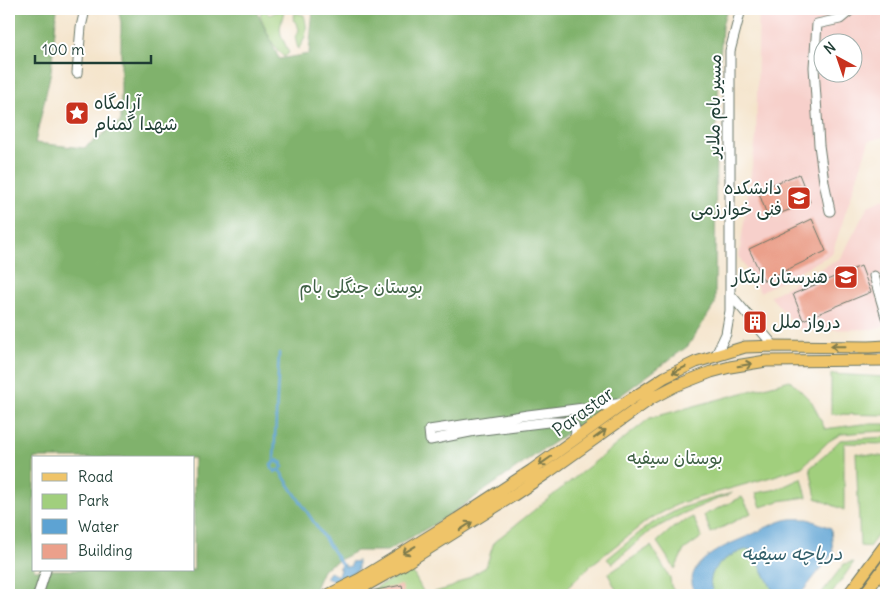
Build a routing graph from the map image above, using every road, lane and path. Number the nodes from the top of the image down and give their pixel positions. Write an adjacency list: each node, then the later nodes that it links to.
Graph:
1 (84, 9): 4 (street)
2 (741, 9): 7 (street, مسیر بام ملایر)
3 (852, 9): 5 (street)
4 (77, 73)
5 (830, 211)
6 (874, 276): 8 (street)
7 (730, 294): 9 (street); 11 (street, مسیر بام ملایر)
8 (886, 317)
9 (774, 346): 10 (main road, Parastar, one-way to 9); 11 (main road, Parastar)
10 (886, 346)
11 (716, 355): 13 (main road, Parastar, one-way to 13)
12 (886, 360): 20 (main road, Parastar, one-way to 12)
13 (625, 402): 14 (main road, Parastar); 14 (street)
14 (574, 440): 19 (main road, Parastar, one-way to 19)
15 (886, 544): 21 (main road)
16 (886, 565): 22 (main road)
17 (45, 572): 18 (street)
18 (38, 595)
19 (328, 595)
20 (349, 595)
21 (848, 595)
22 (864, 595)

